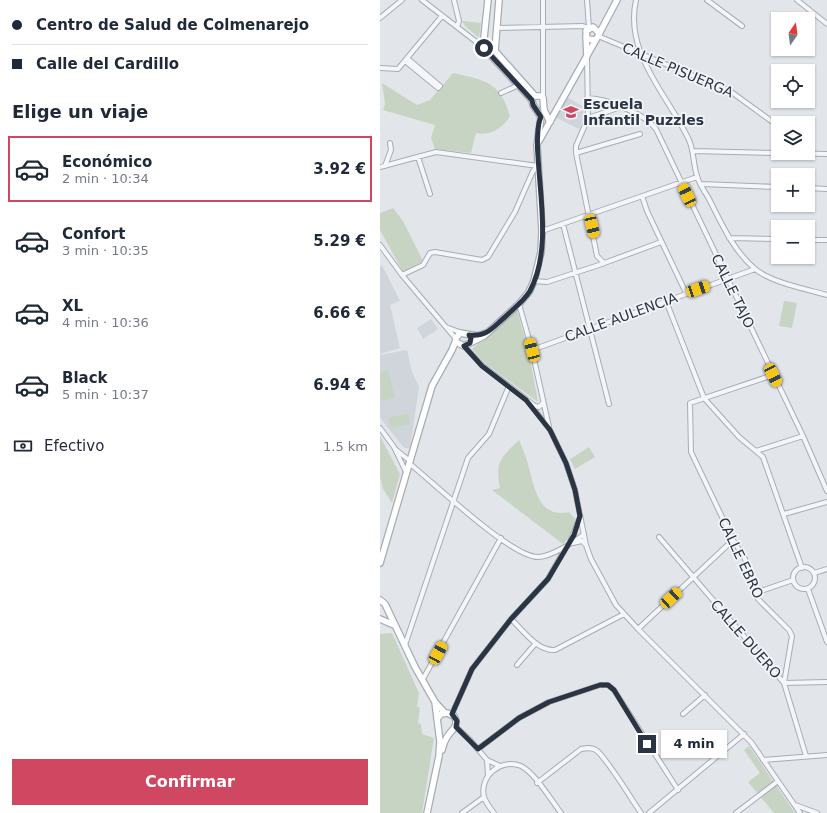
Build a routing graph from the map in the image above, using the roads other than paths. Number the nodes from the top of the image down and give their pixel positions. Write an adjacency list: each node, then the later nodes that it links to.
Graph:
1 (402, 0): 13 (street)
2 (422, 0): 12 (street)
3 (454, 0): 18 (street)
4 (488, 0): 19 (street)
5 (499, 0): 20 (street)
6 (544, 0): 16 (street)
7 (587, 0): 21 (street)
8 (616, 0): 14 (street)
9 (636, 0): 26 (street)
10 (707, 0): 17 (street)
11 (797, 0): 15 (street)
12 (442, 16): 18 (street); 28 (street)
13 (380, 18)
14 (606, 20): 21 (street); 23 (street)
15 (827, 24)
16 (544, 26): 20 (street); 21 (street); 34 (street)
17 (742, 26)
18 (457, 27): 24 (street)
19 (486, 27): 20 (street); 24 (street)
20 (496, 28): 25 (street)
21 (590, 28): 22 (street); 23 (street)
22 (586, 36): 23 (street); 27 (street)
23 (598, 36): 26 (street, CALLE PISUERGA); 27 (street)
24 (484, 48): 25 (street); 30 (street)
25 (494, 48): 32 (street)
26 (640, 54): 39 (street, CALLE PISUERGA); 43 (street)
27 (587, 58): 33 (street); 38 (street)
28 (406, 59): 28 (street); 29 (street)
29 (380, 68)
30 (519, 85): 31 (street); 32 (street)
31 (501, 93)
32 (534, 98): 34 (street); 35 (street)
33 (587, 98): 36 (street, CALLE TAJO); 37 (street)
34 (544, 101): 35 (street); 38 (street)
35 (535, 107): 38 (street)
36 (621, 107): 37 (street); 52 (street, CALLE TAJO)
37 (588, 118): 44 (street)
38 (545, 119): 42 (street); 42 (street)
39 (771, 120)
40 (640, 134): 44 (street)
41 (390, 143): 50 (street)
42 (537, 145): 49 (street)
43 (692, 151): 45 (street); 51 (street)
44 (576, 153): 59 (street)
45 (771, 153)
46 (815, 154): 47 (street)
47 (827, 154)
48 (418, 157): 49 (street); 50 (street); 57 (street)
49 (538, 166): 61 (street); 71 (street)
50 (382, 167)
51 (697, 177): 52 (street); 53 (street)
52 (681, 183): 58 (street); 72 (street, CALLE TAJO)
53 (701, 184): 54 (street); 62 (street)
54 (771, 187)
55 (815, 188): 56 (street)
56 (827, 189)
57 (430, 194)
58 (642, 196): 59 (street); 66 (street)
59 (589, 215): 60 (street); 68 (street)
60 (563, 224): 61 (street); 70 (street)
61 (542, 231): 73 (street)
62 (729, 238): 63 (street); 69 (street)
63 (771, 239)
64 (815, 240): 65 (street)
65 (827, 240)
66 (661, 242): 68 (street); 74 (street)
67 (380, 245): 71 (street)
68 (604, 263): 70 (street)
69 (755, 269): 72 (street, CALLE AULENCIA); 75 (street)
70 (575, 272): 73 (street); 79 (street)
71 (402, 275): 78 (street)
72 (726, 279): 74 (street, CALLE AULENCIA); 86 (street, CALLE TAJO)
73 (534, 281): 77 (street)
74 (686, 293): 76 (street, CALLE AULENCIA)
75 (827, 295)
76 (666, 301): 79 (street, CALLE AULENCIA); 88 (street)
77 (519, 304): 80 (street); 85 (street)
78 (445, 327): 81 (street); 82 (street)
79 (590, 329): 85 (street, CALLE AULENCIA); 91 (street)
80 (486, 333): 81 (street); 83 (street)
81 (466, 334): 82 (street); 83 (street)
82 (456, 339): 83 (street); 84 (street)
83 (464, 346): 84 (street); 87 (street)
84 (452, 350): 97 (street)
85 (532, 350): 90 (street)
86 (773, 375): 88 (street); 94 (street, CALLE TAJO)
87 (509, 386): 89 (street); 100 (street)
88 (704, 398): 96 (street); 108 (street, CALLE EBRO)
89 (526, 400): 90 (street); 93 (street)
90 (543, 402): 93 (street)
91 (609, 404)
92 (380, 428): 95 (street)
93 (550, 430): 103 (street)
94 (803, 436): 96 (street); 99 (street, CALLE TAJO)
95 (394, 447): 97 (street); 98 (street)
96 (756, 451): 102 (street)
97 (410, 462): 98 (street); 100 (street)
98 (407, 473): 113 (street)
99 (827, 491)
100 (452, 501): 107 (street); 131 (street)
101 (827, 502): 102 (street)
102 (784, 514): 114 (street)
103 (580, 516): 104 (street); 105 (street)
104 (584, 534): 105 (street); 109 (street); 110 (street)
105 (574, 535): 109 (street)
106 (659, 536): 117 (street, CALLE DUERO)
107 (501, 538): 111 (street); 133 (street)
108 (733, 540): 117 (street); 120 (street, CALLE EBRO)
109 (567, 545): 110 (street); 111 (street); 112 (street)
110 (586, 545): 124 (street)
111 (549, 556): 112 (street)
112 (558, 562): 126 (street)
113 (380, 563)
114 (802, 568): 116 (street); 118 (street)
115 (827, 569): 116 (street)
116 (814, 573): 119 (street)
117 (694, 577): 128 (street); 135 (street, CALLE DUERO)
118 (793, 580): 119 (street); 120 (street)
119 (808, 589): 129 (street)
120 (755, 593): 135 (street, CALLE EBRO)
121 (380, 595): 122 (street)
122 (381, 601): 123 (street)
123 (386, 607): 125 (street); 127 (street)
124 (624, 614): 128 (street); 130 (street)
125 (380, 618): 127 (street)
126 (511, 619): 130 (street); 139 (street)
127 (395, 627): 131 (street)
128 (638, 629): 136 (street)
129 (827, 642)
130 (536, 643): 132 (street)
131 (405, 645): 133 (street)
132 (517, 665)
133 (423, 679): 137 (street)
134 (827, 682): 135 (street)
135 (784, 683): 148 (street, CALLE DUERO)
136 (705, 695): 140 (street); 144 (street)
137 (435, 702): 138 (street); 141 (street)
138 (445, 713): 139 (street); 141 (street)
139 (452, 714): 143 (street)
140 (683, 714)
141 (437, 719): 142 (street)
142 (439, 728): 143 (street); 147 (street)
143 (454, 729): 145 (street); 147 (street)
144 (744, 734): 150 (street); 155 (street)
145 (478, 749): 149 (street); 155 (street)
146 (827, 755): 148 (street)
147 (439, 756): 158 (street)
148 (806, 756): 150 (street)
149 (487, 760): 151 (street); 152 (street)
150 (763, 760): 153 (street)
151 (500, 766): 152 (street); 154 (street)
152 (488, 776): 156 (street)
153 (778, 781): 157 (street); 164 (street)
154 (537, 783): 161 (street); 162 (street)
155 (678, 790): 163 (street)
156 (484, 797): 159 (street); 160 (street)
157 (794, 804): 165 (street); 166 (street)
158 (427, 813)
159 (462, 813)
160 (494, 813)
161 (561, 813)
162 (641, 813)
163 (649, 813)
164 (736, 813)
165 (800, 813)
166 (817, 813)

